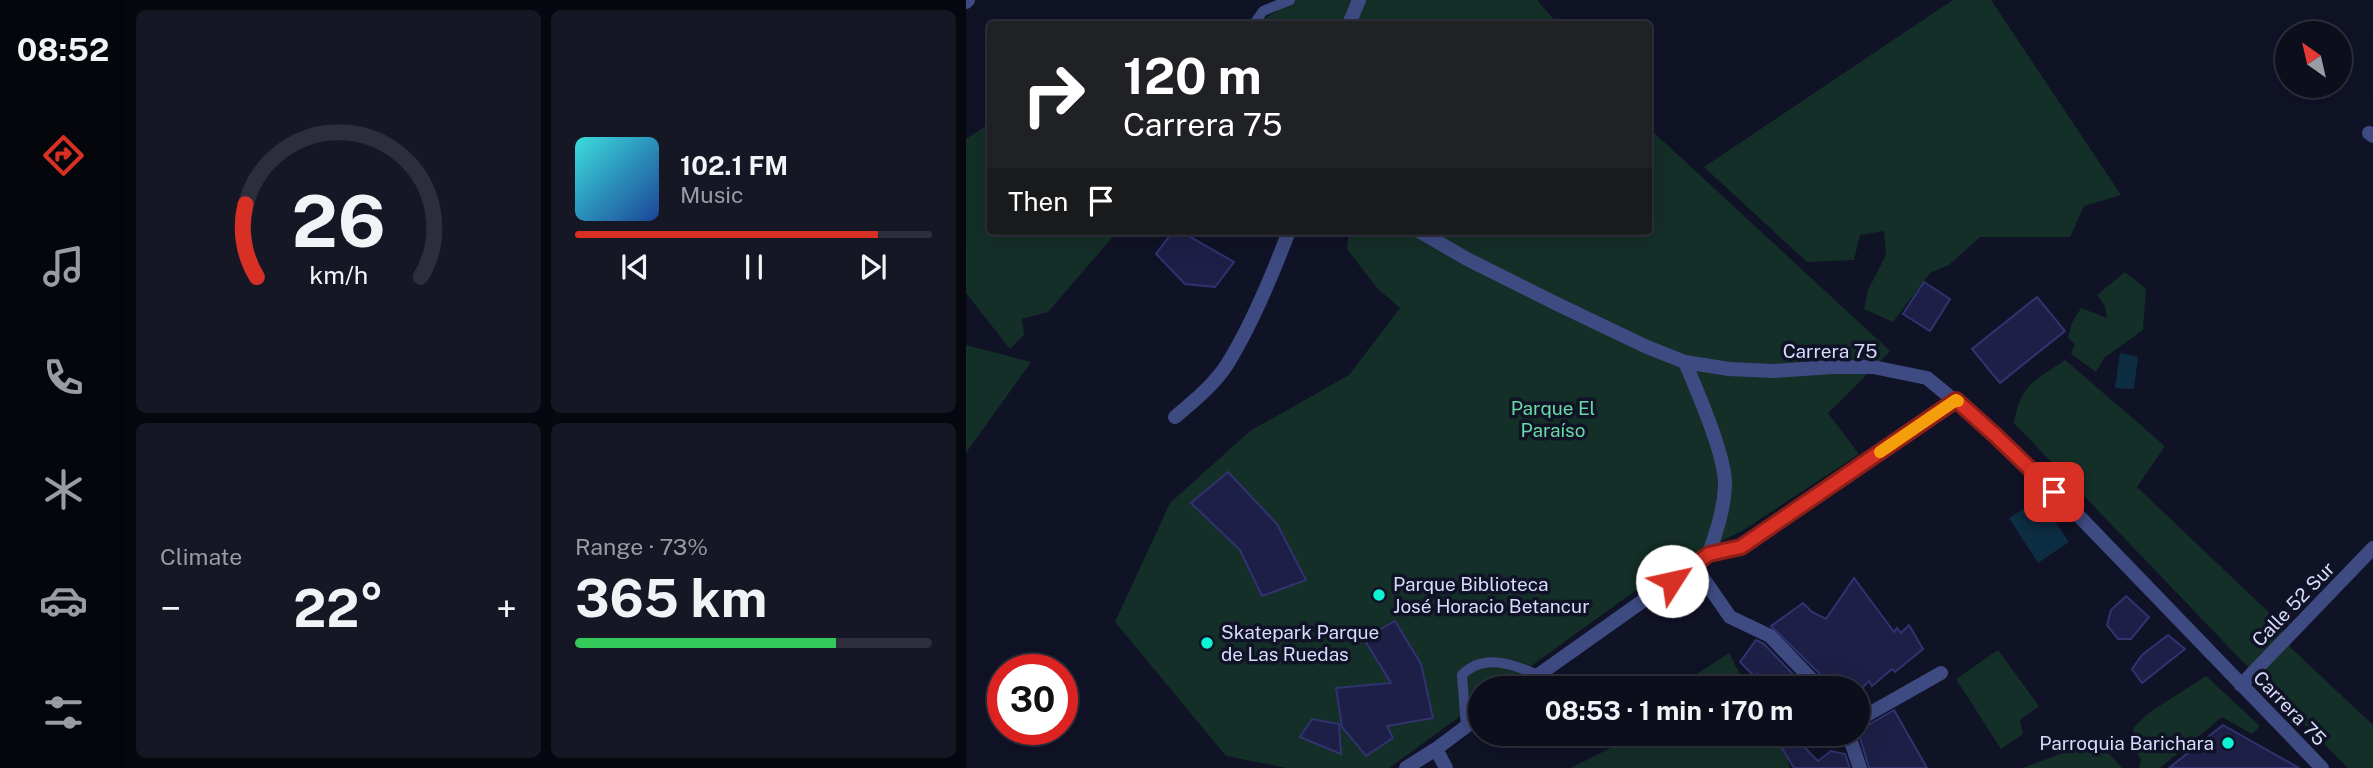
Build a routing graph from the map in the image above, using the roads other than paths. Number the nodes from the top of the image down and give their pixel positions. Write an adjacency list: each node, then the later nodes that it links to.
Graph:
1 (1290, 0): 3 (lane)
2 (1359, 0): 4 (street)
3 (1256, 21)
4 (1350, 21)
5 (1287, 235): 9 (street)
6 (1426, 235): 7 (street, Carrera 75)
7 (1685, 362): 8 (street, Carrera 75); 11 (street)
8 (1956, 400): 11 (street); 16 (street, Carrera 75)
9 (1175, 416)
10 (2373, 548): 16 (street, Calle 52 Sur)
11 (1709, 554): 12 (street)
12 (1694, 565): 14 (street); 15 (street)
13 (1941, 673): 17 (street)
14 (1538, 675): 18 (lane)
15 (1808, 676)
16 (2241, 685): 24 (street, Carrera 75)
17 (1870, 713)
18 (1466, 727): 20 (street)
19 (1852, 746): 23 (street)
20 (1436, 749): 21 (street); 22 (street)
21 (1406, 768)
22 (1446, 768)
23 (1860, 768)
24 (2322, 768)

